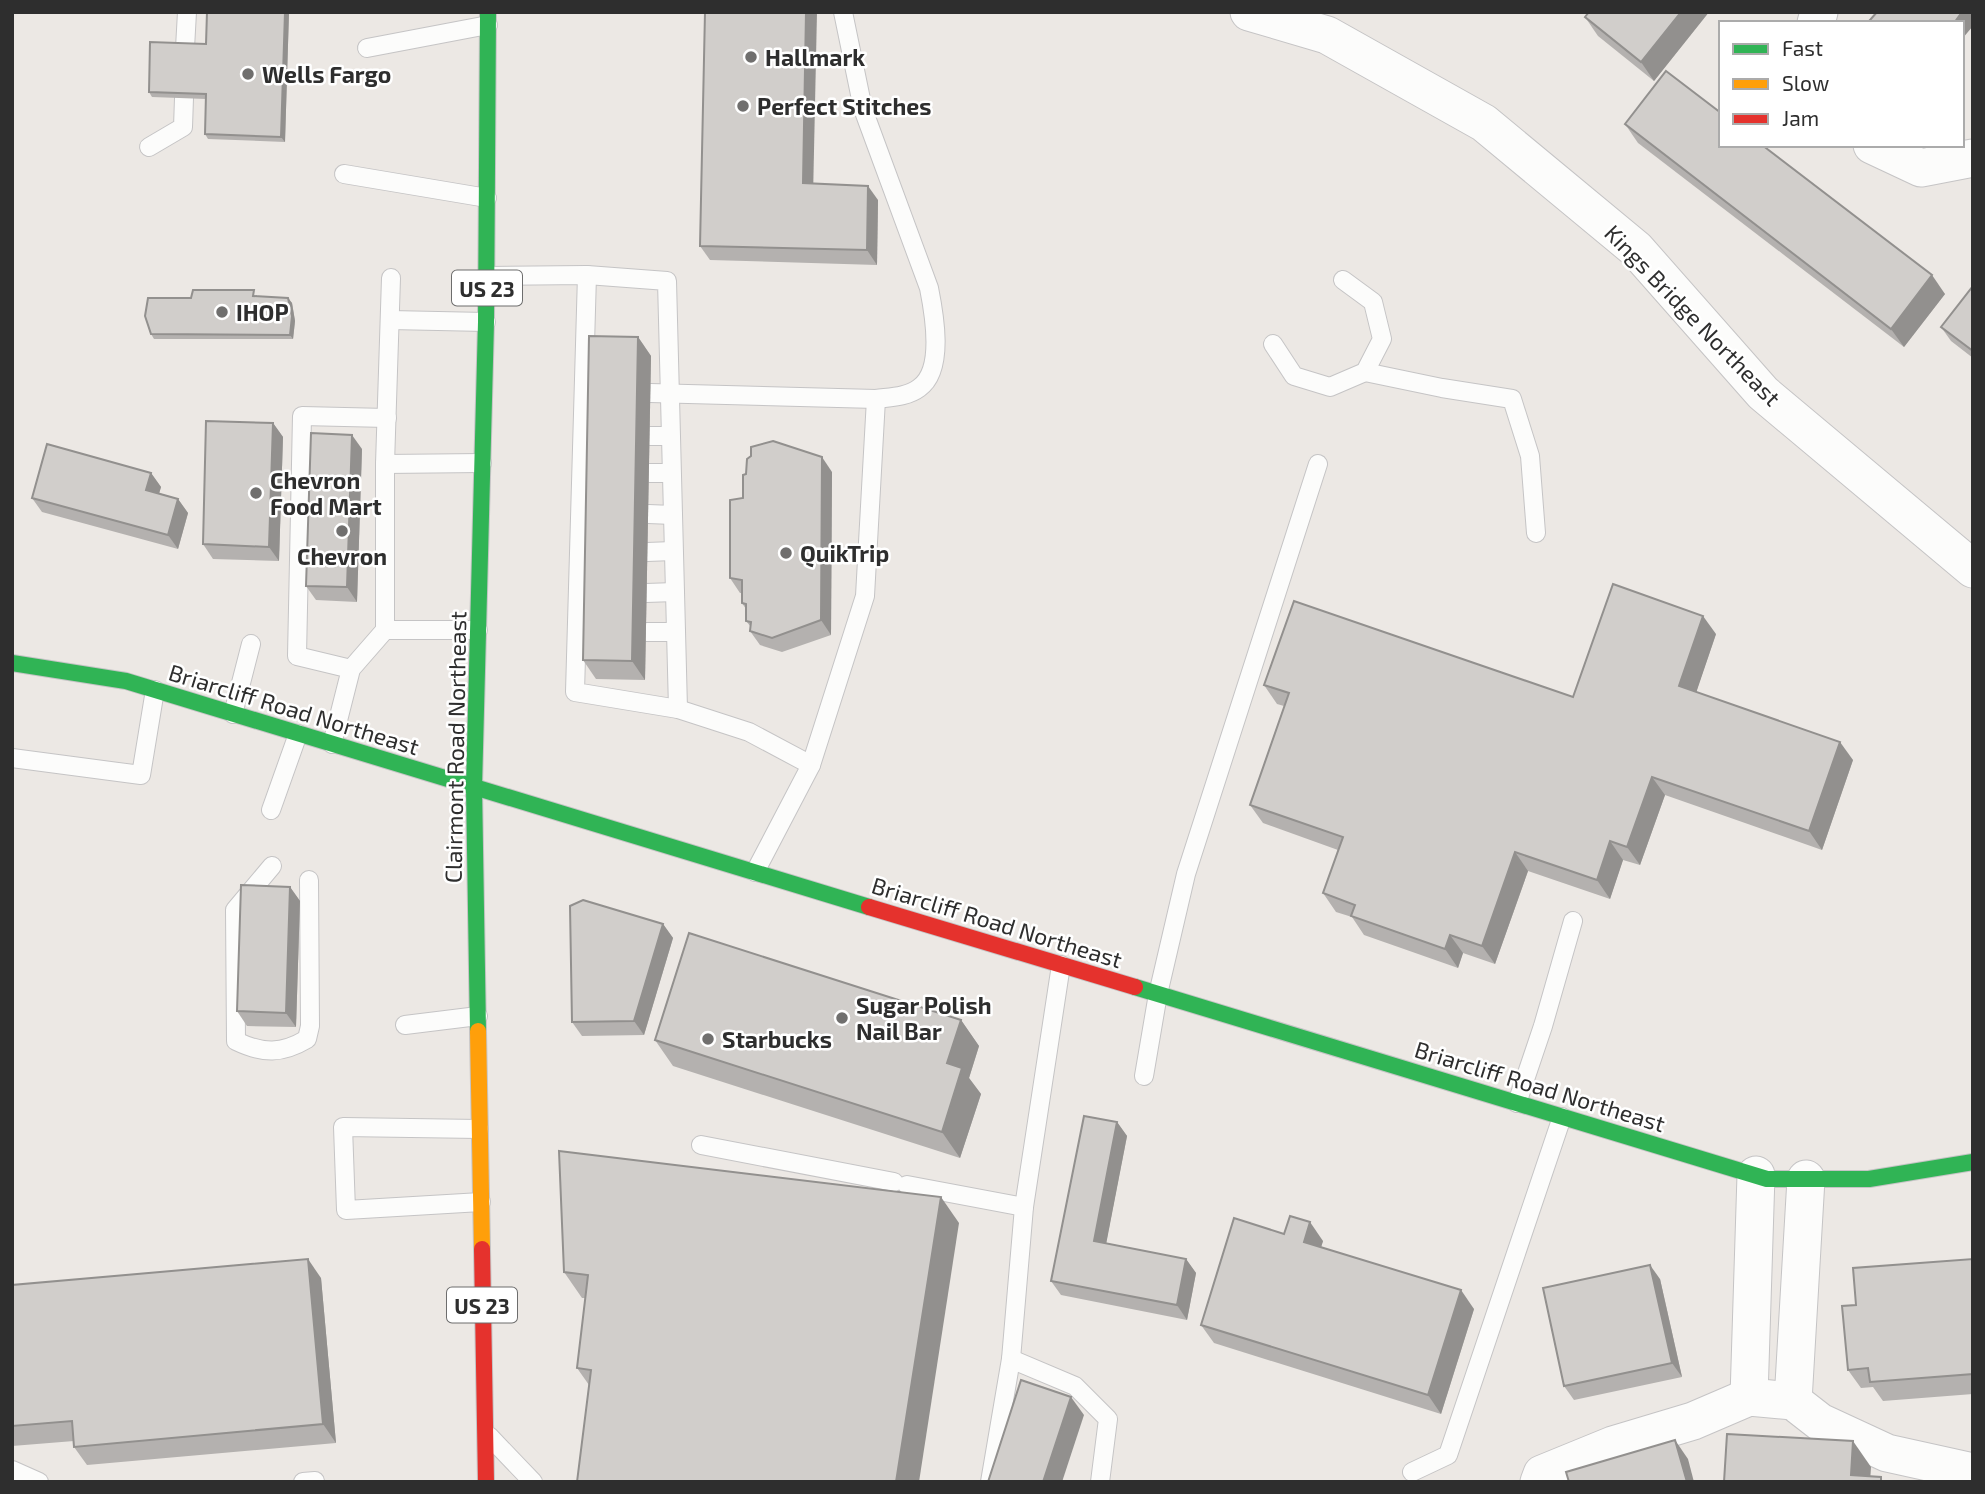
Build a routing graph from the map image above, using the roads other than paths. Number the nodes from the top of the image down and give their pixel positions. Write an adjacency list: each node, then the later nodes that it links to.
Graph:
1 (187, 12): 5 (lane)
2 (843, 12): 25 (lane)
3 (1249, 12): 47 (street, Kings Bridge Northeast)
4 (488, 19): 6 (lane); 12 (main road, Clairmont Road Northeast / US 23)
5 (185, 48)
6 (367, 48)
7 (184, 98): 8 (lane)
8 (149, 147)
9 (1876, 147): 10 (street)
10 (1973, 158)
11 (344, 174): 12 (lane)
12 (487, 198): 14 (main road, Clairmont Road Northeast / US 23)
13 (587, 275): 14 (lane); 21 (lane); 24 (lane)
14 (486, 276): 18 (main road, Clairmont Road Northeast / US 23)
15 (391, 278): 17 (lane)
16 (1343, 280): 20 (lane)
17 (390, 320): 18 (lane); 26 (lane)
18 (486, 322): 31 (main road, Clairmont Road Northeast / US 23)
19 (1273, 344): 20 (lane)
20 (1364, 372): 42 (lane)
21 (582, 389): 22 (lane); 27 (lane)
22 (601, 390)
23 (650, 393): 24 (lane)
24 (670, 393): 25 (lane); 30 (lane)
25 (876, 399): 67 (lane)
26 (387, 418): 32 (lane); 60 (lane)
27 (581, 435): 28 (lane); 34 (lane)
28 (601, 435)
29 (649, 436): 30 (lane)
30 (670, 436): 37 (lane)
31 (482, 463): 32 (lane); 53 (main road, Clairmont Road Northeast / US 23)
32 (386, 464): 52 (lane)
33 (1318, 464): 75 (lane)
34 (580, 471): 35 (lane); 38 (lane)
35 (600, 471)
36 (649, 472): 37 (lane)
37 (671, 474): 41 (lane)
38 (579, 513): 39 (lane); 44 (lane)
39 (599, 513)
40 (648, 514): 41 (lane)
41 (673, 515): 43 (lane)
42 (1536, 533)
43 (673, 551): 46 (lane); 49 (lane)
44 (578, 552): 45 (lane); 48 (lane)
45 (598, 552)
46 (647, 552)
47 (1973, 569)
48 (578, 592): 50 (lane); 55 (lane)
49 (675, 592): 51 (lane); 57 (lane)
50 (598, 593)
51 (646, 593)
52 (385, 630): 53 (lane); 60 (lane)
53 (478, 630): 68 (main road, Clairmont Road Northeast / US 23)
54 (597, 631): 55 (lane)
55 (576, 632): 62 (lane)
56 (646, 632): 57 (lane)
57 (676, 632): 62 (lane)
58 (251, 644): 63 (lane)
59 (12, 663): 61 (main road, Briarcliff Road Northeast)
60 (351, 669): 65 (lane)
61 (155, 690): 63 (main road, Briarcliff Road Northeast); 66 (lane)
62 (678, 709): 67 (lane)
63 (233, 714): 64 (main road, Briarcliff Road Northeast)
64 (298, 734): 65 (main road, Briarcliff Road Northeast); 69 (lane)
65 (332, 744): 68 (main road, Briarcliff Road Northeast)
66 (12, 758)
67 (811, 765): 71 (lane)
68 (474, 787): 71 (main road, Briarcliff Road Northeast); 76 (main road, Clairmont Road Northeast / US 23)
69 (271, 810)
70 (272, 866): 72 (lane)
71 (755, 872): 74 (main road, Briarcliff Road Northeast)
72 (309, 880)
73 (1573, 921): 79 (lane)
74 (1061, 965): 75 (main road, Briarcliff Road Northeast); 89 (lane)
75 (1158, 994): 78 (lane); 79 (main road, Briarcliff Road Northeast)
76 (478, 1016): 77 (lane); 81 (main road, Clairmont Road Northeast / US 23)
77 (405, 1025)
78 (1144, 1076)
79 (1517, 1103): 80 (main road, Briarcliff Road Northeast)
80 (1562, 1117): 85 (main road, Briarcliff Road Northeast); 97 (lane)
81 (479, 1129): 88 (main road, Clairmont Road Northeast / US 23); 88 (lane)
82 (701, 1145): 83 (lane)
83 (758, 1156): 86 (lane); 89 (lane)
84 (1973, 1162): 87 (main road, Briarcliff Road Northeast)
85 (1756, 1175): 87 (main road, Briarcliff Road Northeast); 90 (street)
86 (757, 1177)
87 (1806, 1179): 91 (street)
88 (481, 1202): 95 (main road, Clairmont Road Northeast / US 23)
89 (1024, 1208): 92 (lane)
90 (1751, 1319): 91 (street); 93 (street)
91 (1797, 1322): 94 (street)
92 (1011, 1359): 102 (lane); 103 (lane)
93 (1749, 1397): 94 (street); 104 (street)
94 (1793, 1401): 98 (street)
95 (484, 1430): 100 (main road, Clairmont Road Northeast / US 23); 101 (lane)
96 (12, 1470): 99 (lane)
97 (1412, 1472)
98 (1973, 1472)
99 (38, 1482)
100 (486, 1482)
101 (533, 1482)
102 (990, 1482)
103 (1100, 1482)
104 (1539, 1482)

